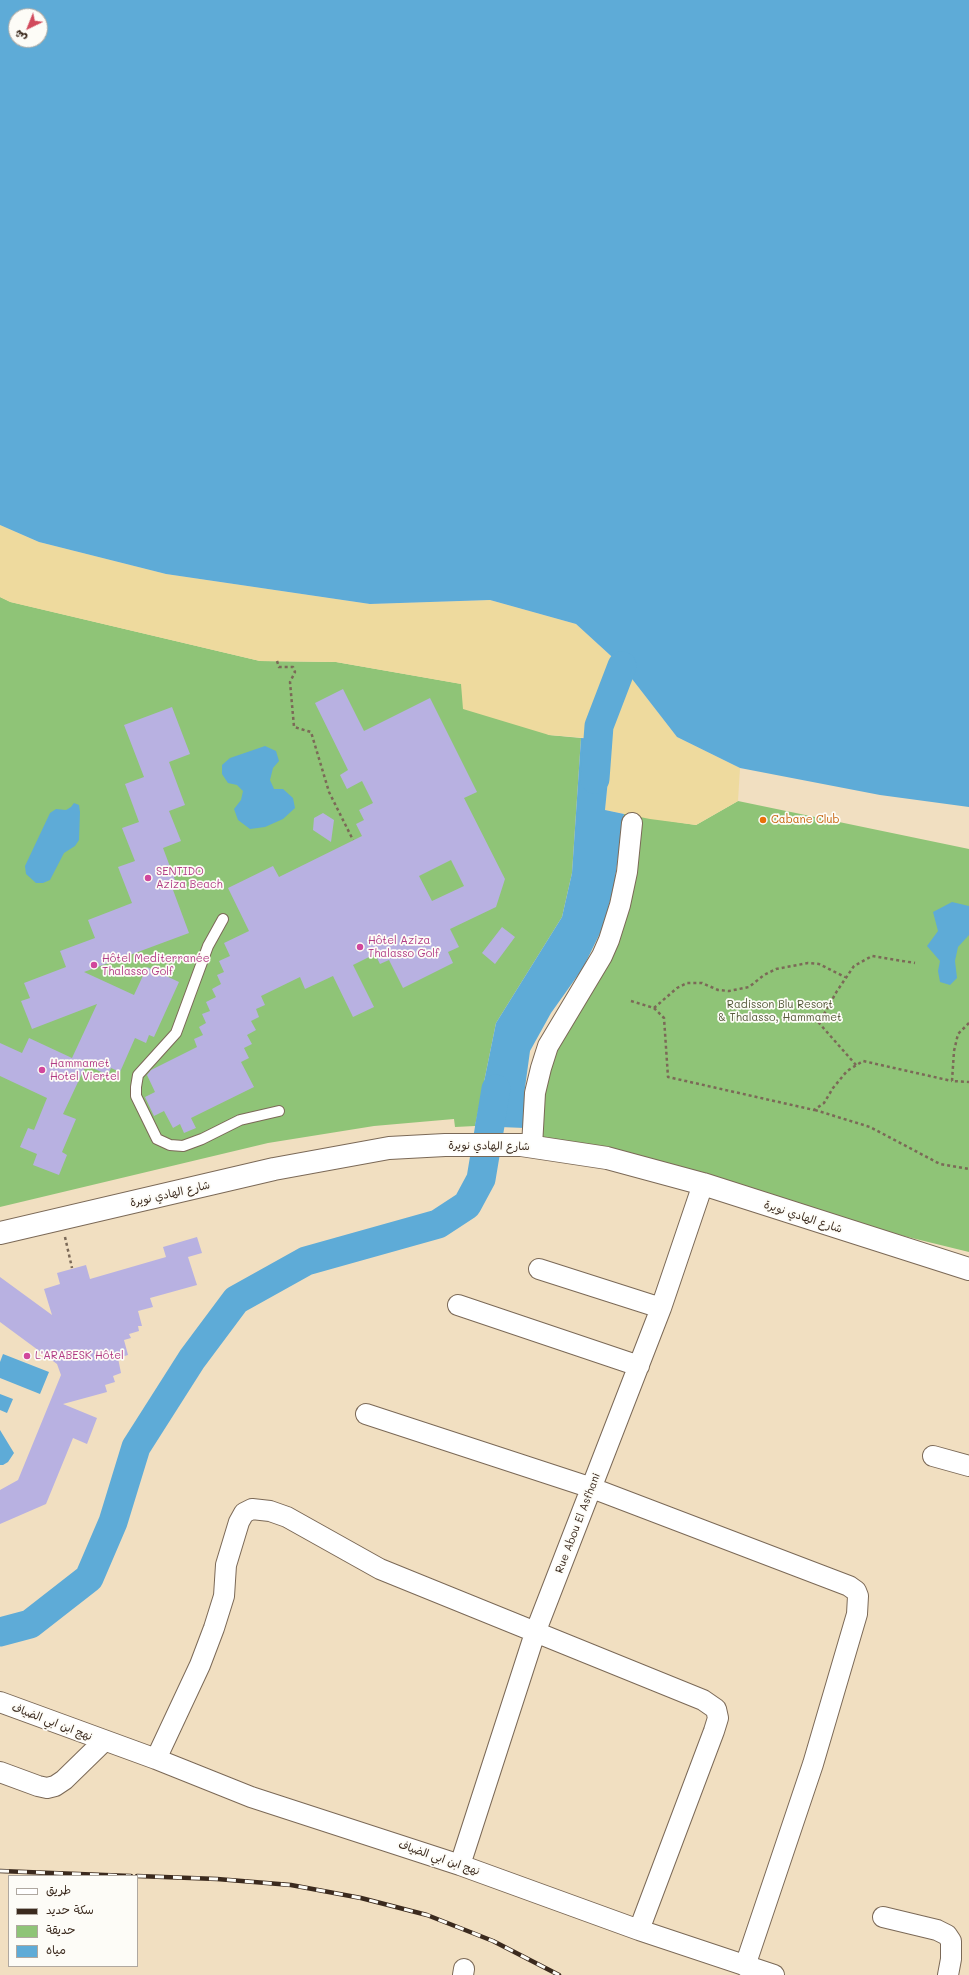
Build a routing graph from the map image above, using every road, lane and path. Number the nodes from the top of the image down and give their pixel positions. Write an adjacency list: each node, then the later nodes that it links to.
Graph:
1 (276, 661): 3 (path)
2 (632, 823): 15 (street)
3 (353, 840)
4 (223, 918): 14 (lane)
5 (915, 963): 6 (path)
6 (845, 977): 8 (path); 10 (path)
7 (631, 1001): 8 (path)
8 (654, 1008): 13 (path)
9 (969, 1023): 11 (path)
10 (856, 1065): 11 (path); 13 (path)
11 (952, 1081): 12 (path)
12 (969, 1082)
13 (814, 1110): 16 (path)
14 (279, 1111)
15 (527, 1146): 17 (street, شارع الهادي نويرة); 18 (street, شارع الهادي نويرة)
16 (969, 1169)
17 (703, 1184): 22 (street, شارع الهادي نويرة); 24 (street, Rue Abou El Asfhani)
18 (0, 1233)
19 (66, 1243): 20 (path)
20 (72, 1268)
21 (539, 1269): 24 (street)
22 (969, 1269)
23 (458, 1305): 25 (street)
24 (661, 1308): 25 (street, Rue Abou El Asfhani)
25 (639, 1366): 29 (street, Rue Abou El Asfhani)
26 (366, 1414): 29 (street)
27 (933, 1456): 28 (street)
28 (969, 1466)
29 (592, 1488): 30 (street, Rue Abou El Asfhani); 38 (street)
30 (535, 1633): 33 (street); 35 (street, Rue Abou El Asfhani); 37 (street)
31 (0, 1702): 32 (street, نهج ابن ابي الضياف)
32 (104, 1741): 33 (street, نهج ابن ابي الضياف); 34 (street, نهج ابن ابي الضياف)
33 (156, 1759): 35 (street, نهج ابن ابي الضياف)
34 (0, 1772)
35 (460, 1865): 37 (street, نهج ابن ابي الضياف)
36 (883, 1917): 40 (street)
37 (639, 1930): 38 (street, نهج ابن ابي الضياف)
38 (745, 1966): 39 (street, نهج ابن ابي الضياف)
39 (774, 1975)
40 (948, 1975)

